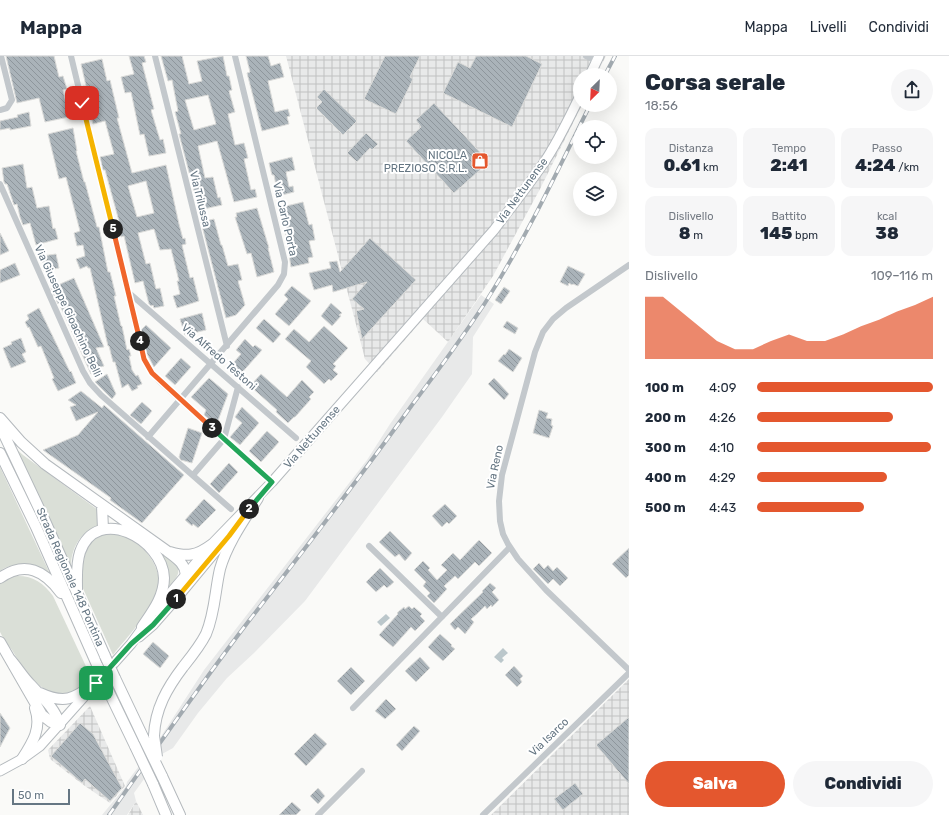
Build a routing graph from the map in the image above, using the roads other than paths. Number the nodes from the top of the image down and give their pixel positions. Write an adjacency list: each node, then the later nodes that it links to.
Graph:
1 (1, 56): 9 (street)
2 (71, 56): 12 (street)
3 (155, 56): 13 (street, Via Trilussa)
4 (235, 56): 13 (street, Via Carlo Porta)
5 (586, 56): 6 (street)
6 (598, 59): 7 (main road)
7 (594, 68)
8 (573, 109): 24 (main road, Via Nettunense)
9 (0, 110)
10 (0, 184): 19 (street, Via Giuseppe Gioachino Belli)
11 (629, 265): 31 (street, Via Reno)
12 (128, 292): 14 (street, Via Alfredo Testoni); 16 (street)
13 (226, 346): 14 (street, Via Carlo Porta)
14 (212, 364): 15 (street, Via Alfredo Testoni); 16 (street, Via Carlo Porta)
15 (238, 387): 20 (street, Via Alfredo Testoni); 21 (street)
16 (180, 399): 19 (street, Via Carlo Porta); 21 (street)
17 (0, 418): 26 (highway)
18 (0, 426): 35 (highway, Strada Regionale 148 Pontina)
19 (148, 437): 23 (street, Via Giuseppe Gioachino Belli)
20 (296, 438)
21 (224, 439): 23 (street); 24 (street)
22 (0, 452): 36 (highway, Strada Regionale 148 Pontina)
23 (192, 475): 27 (street, Via Giuseppe Gioachino Belli)
24 (272, 482): 25 (main road, Via Nettunense)
25 (258, 498): 29 (main road, Via Nettunense); 38 (main road); 49 (highway)
26 (102, 506): 28 (highway); 32 (highway)
27 (231, 509)
28 (103, 529): 35 (highway); 39 (highway)
29 (211, 546): 32 (highway); 33 (main road, Via Nettunense)
30 (369, 546): 37 (street)
31 (510, 547): 37 (street); 43 (street, Via Reno)
32 (167, 551): 33 (highway)
33 (186, 575): 38 (main road); 39 (main road, Via Nettunense)
34 (0, 578): 36 (highway)
35 (77, 595): 49 (highway, Strada Regionale 148 Pontina, bridge)
36 (74, 615): 53 (highway, Strada Regionale 148 Pontina, bridge)
37 (442, 617): 47 (street)
38 (153, 625): 41 (main road)
39 (142, 627): 41 (main road, Via Nettunense)
40 (0, 642): 42 (highway)
41 (131, 644): 45 (main road, Via Nettunense)
42 (10, 659): 45 (highway); 46 (highway); 48 (highway)
43 (629, 670)
44 (629, 673): 56 (street, Via Isarco)
45 (96, 683): 48 (main road, Via Nettunense)
46 (32, 698): 48 (highway); 50 (highway)
47 (353, 708)
48 (60, 725): 50 (main road, Via Nettunense)
49 (149, 738): 54 (highway, bridge)
50 (22, 759): 51 (main road, Via Nettunense)
51 (0, 771)
52 (362, 771): 55 (street)
53 (166, 815)
54 (180, 815)
55 (318, 815)
56 (483, 815)

